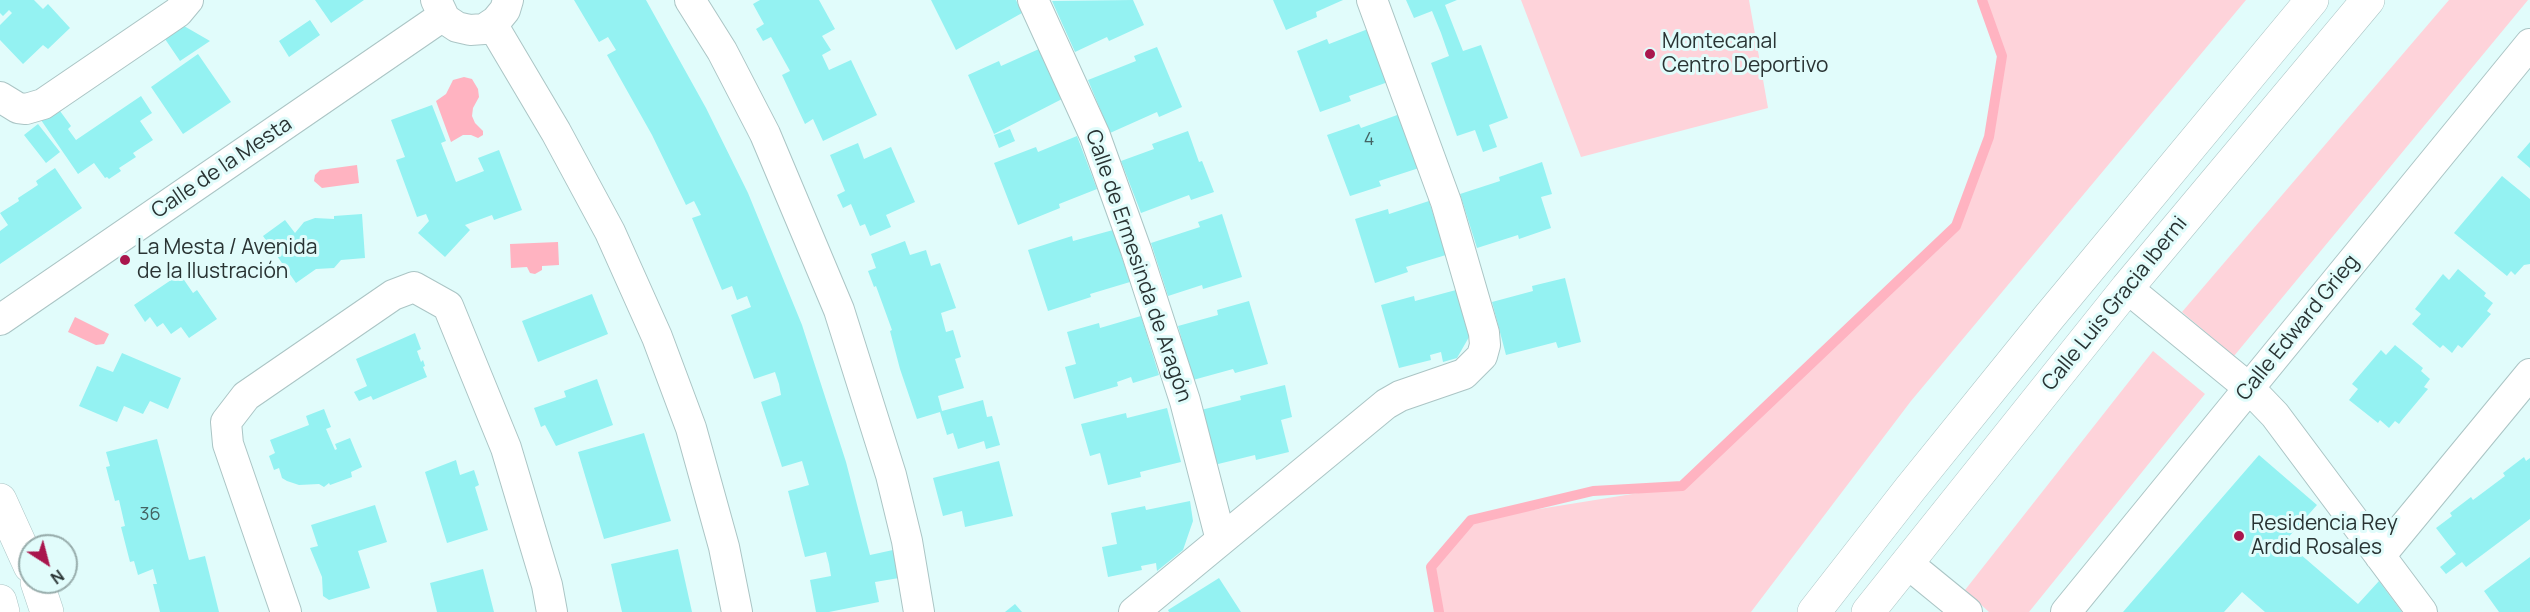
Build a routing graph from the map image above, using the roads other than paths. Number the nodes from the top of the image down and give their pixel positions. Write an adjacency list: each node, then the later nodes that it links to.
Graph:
1 (188, 0): 11 (street)
2 (508, 0): 9 (street)
3 (690, 0): 28 (street)
4 (1033, 0): 18 (street, Calle de Ermesinda de Aragón)
5 (1372, 0): 18 (street)
6 (2312, 0): 30 (main road, Calle Luis Gracia Iberni)
7 (2368, 0): 12 (main road, Calle Luis Gracia Iberni)
8 (440, 8): 9 (street); 13 (street, Calle de la Mesta)
9 (492, 24): 27 (street)
10 (2530, 44): 15 (street, Calle Edward Grieg)
11 (0, 97)
12 (2127, 288): 15 (street); 20 (main road, Calle Luis Gracia Iberni)
13 (0, 320)
14 (2530, 374): 19 (street)
15 (2249, 388): 19 (street); 33 (street, Calle Edward Grieg)
16 (0, 500): 17 (main road)
17 (18, 540)
18 (1221, 540): 29 (street)
19 (2380, 556): 34 (street)
20 (1907, 563): 31 (main road, Calle Luis Gracia Iberni); 32 (street)
21 (41, 594): 24 (main road)
22 (0, 601): 23 (main road)
23 (3, 612)
24 (47, 612)
25 (286, 612): 26 (street)
26 (552, 612)
27 (737, 612)
28 (919, 612)
29 (1134, 612)
30 (1814, 612)
31 (1868, 612)
32 (1967, 612)
33 (2066, 612)
34 (2422, 612)

